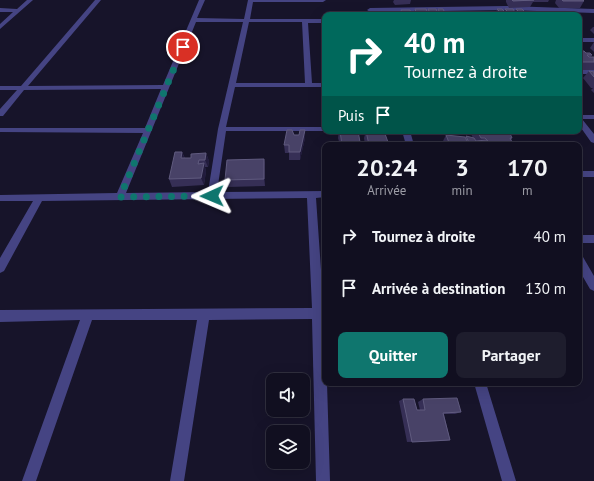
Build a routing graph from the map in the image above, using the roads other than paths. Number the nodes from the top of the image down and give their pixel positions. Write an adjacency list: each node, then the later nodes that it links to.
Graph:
1 (30, 0): 11 (street)
2 (98, 0): 27 (street)
3 (202, 0): 13 (street)
4 (251, 0): 5 (street); 14 (street)
5 (323, 0)
6 (500, 0): 7 (street)
7 (507, 8): 9 (street); 10 (street)
8 (0, 10): 11 (street)
9 (370, 10)
10 (545, 10): 12 (street)
11 (18, 11): 17 (street)
12 (594, 11)
13 (194, 20): 14 (street); 25 (street)
14 (246, 21): 15 (street); 23 (street)
15 (305, 21): 16 (street); 24 (street)
16 (322, 21)
17 (0, 27)
18 (582, 40): 19 (street)
19 (594, 40)
20 (582, 72): 21 (street)
21 (594, 72)
22 (322, 85): 24 (street)
23 (232, 86): 24 (street); 32 (street)
24 (309, 86)
25 (166, 87): 27 (street); 35 (street)
26 (0, 88): 27 (street)
27 (23, 88): 28 (street)
28 (0, 114)
29 (582, 117): 30 (street)
30 (594, 117)
31 (582, 124): 36 (street)
32 (222, 129): 33 (street); 41 (street)
33 (322, 129)
34 (0, 130): 35 (street)
35 (148, 131): 42 (street)
36 (594, 140)
37 (582, 174): 38 (street)
38 (594, 174)
39 (311, 194): 40 (street); 41 (street); 51 (street)
40 (322, 194)
41 (212, 196): 42 (street)
42 (120, 197): 44 (street)
43 (0, 198): 44 (street)
44 (40, 198): 48 (street)
45 (582, 239): 46 (street)
46 (594, 239)
47 (582, 265): 49 (street)
48 (0, 268)
49 (594, 286)
50 (88, 314): 52 (street); 53 (street); 55 (street)
51 (318, 314): 52 (street); 57 (street)
52 (204, 315): 56 (street)
53 (0, 316)
54 (481, 386): 58 (street)
55 (29, 481)
56 (177, 481)
57 (323, 481)
58 (509, 481)

